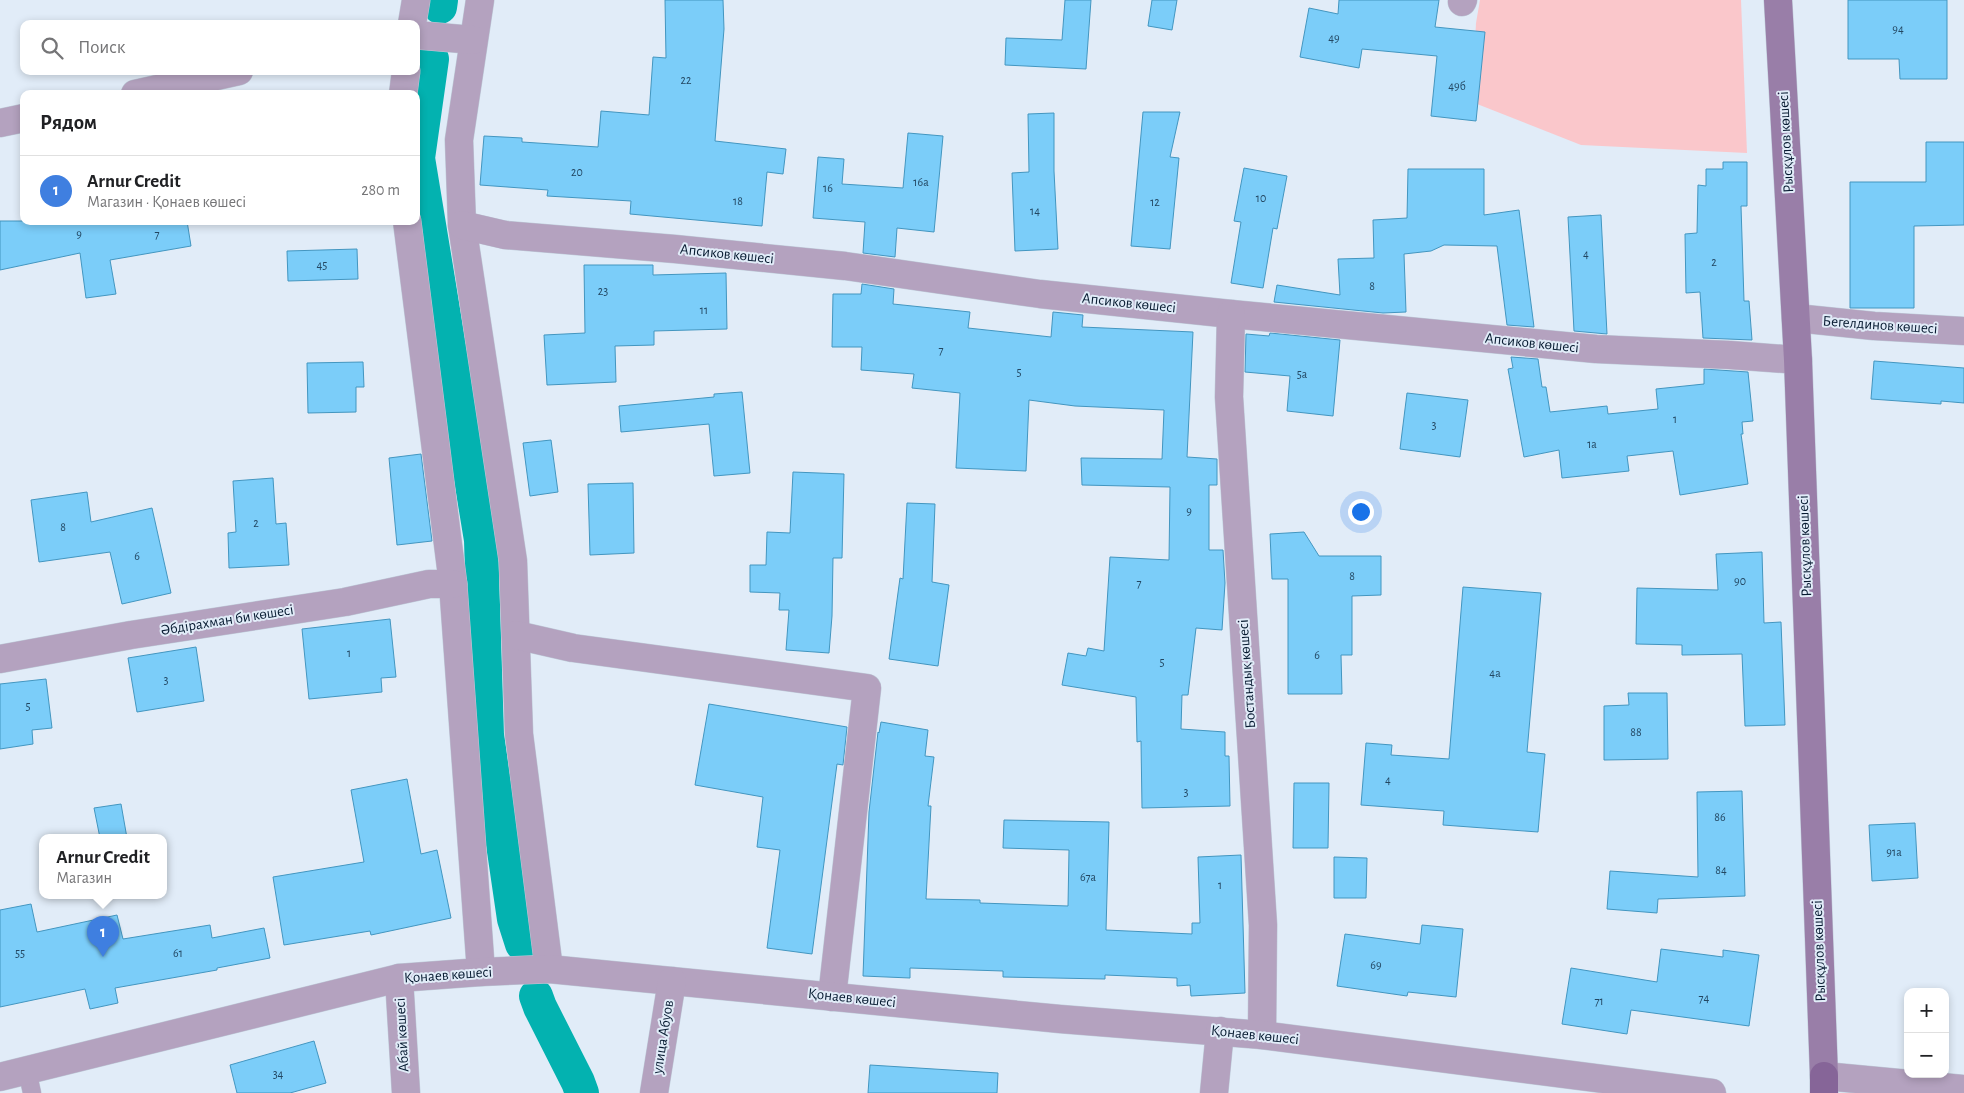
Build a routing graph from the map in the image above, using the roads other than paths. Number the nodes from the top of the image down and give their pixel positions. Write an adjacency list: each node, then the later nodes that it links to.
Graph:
1 (416, 0): 4 (street)
2 (480, 0): 6 (street)
3 (1778, 0): 16 (main road, Рысқұлов көшесі)
4 (413, 20)
5 (420, 35): 6 (street)
6 (473, 40): 14 (street)
7 (221, 75): 9 (street)
8 (405, 75): 10 (street)
9 (153, 90)
10 (404, 90)
11 (20, 119): 12 (street)
12 (0, 123)
13 (408, 225): 19 (street)
14 (462, 225): 15 (street, Апсиков көшесі); 20 (street)
15 (1231, 314): 18 (street, Апсиков көшесі); 28 (street, Бостандық көшесі)
16 (1796, 318): 17 (street, Бегелдинов көшесі); 18 (main road, Рысқұлов көшесі)
17 (1964, 331)
18 (1798, 360): 31 (main road, Рысқұлов көшесі)
19 (454, 584): 21 (street, Әбдірахман би көшесі); 23 (street)
20 (516, 635): 22 (street); 26 (street)
21 (0, 659)
22 (549, 969): 23 (street, Қонаев көшесі); 25 (street, Қонаев көшесі)
23 (481, 972): 24 (street, Қонаев көшесі)
24 (399, 978): 30 (street, Қонаев көшесі); 33 (street, Абай көшесі)
25 (672, 980): 26 (street, Қонаев көшесі); 34 (street, улица Абуов)
26 (832, 996): 27 (street, Қонаев көшесі)
27 (1220, 1031): 28 (street, Қонаев көшесі); 35 (street)
28 (1262, 1035): 36 (street, Қонаев көшесі)
29 (0, 1077): 30 (street, Қонаев көшесі)
30 (29, 1082)
31 (1824, 1085): 32 (street)
32 (1964, 1089)
33 (406, 1093)
34 (654, 1093)
35 (1214, 1093)
36 (1712, 1093)

